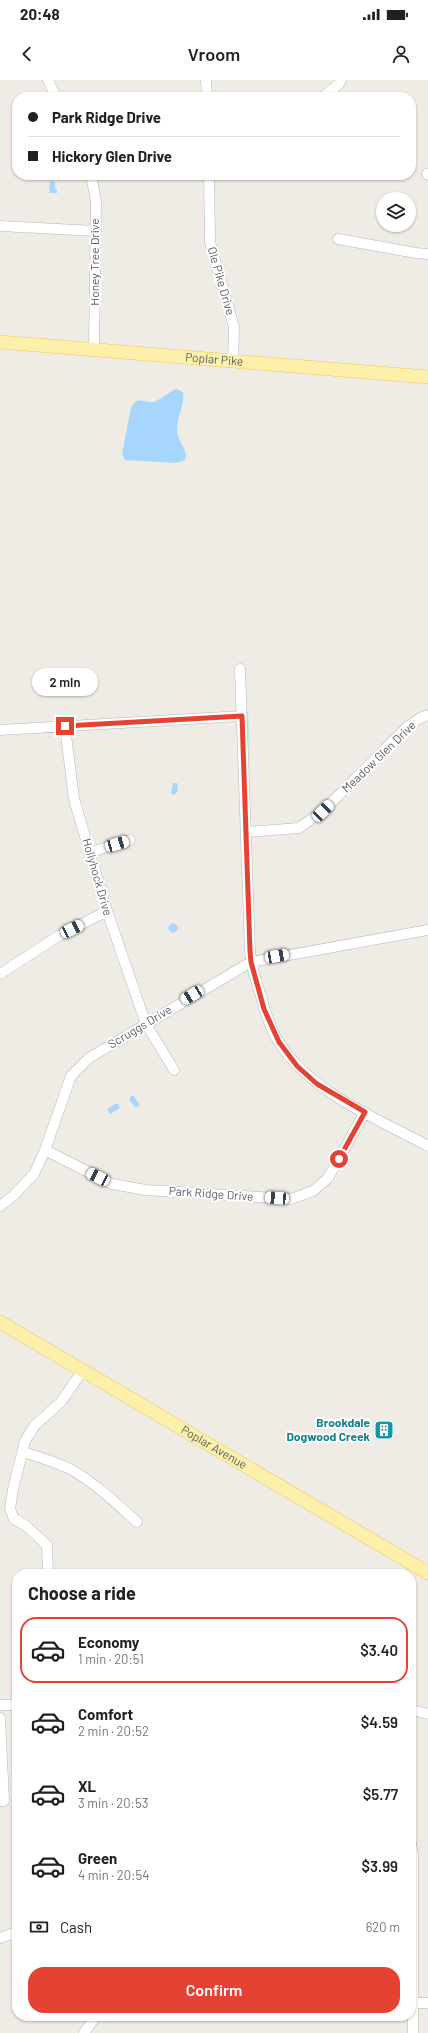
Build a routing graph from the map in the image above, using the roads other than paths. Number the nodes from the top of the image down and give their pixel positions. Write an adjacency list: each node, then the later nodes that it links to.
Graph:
1 (48, 80): 4 (street)
2 (206, 80): 5 (street)
3 (341, 80): 6 (street)
4 (54, 92)
5 (207, 92)
6 (329, 92)
7 (91, 180): 10 (street, Honey Tree Drive)
8 (209, 180): 15 (street, Ole Pike Drive)
9 (0, 226): 10 (street)
10 (96, 231): 14 (street, Honey Tree Drive)
11 (338, 239): 12 (street)
12 (428, 254)
13 (0, 342): 14 (main road, Poplar Pike)
14 (94, 349): 15 (main road, Poplar Pike)
15 (233, 362): 16 (main road, Poplar Pike)
16 (428, 377)
17 (240, 669): 19 (street)
18 (428, 715): 22 (street, Meadow Glen Drive)
19 (242, 716): 20 (street); 22 (street)
20 (65, 726): 21 (street); 24 (street, Hollyhock Drive)
21 (0, 730)
22 (246, 832): 27 (street)
23 (130, 840): 24 (street)
24 (90, 852): 25 (street, Hollyhock Drive)
25 (107, 911): 28 (street); 29 (street, Hollyhock Drive)
26 (428, 930): 27 (street, Scruggs Drive)
27 (251, 962): 29 (street, Scruggs Drive); 31 (street)
28 (0, 972)
29 (146, 1024): 30 (street, Hollyhock Drive); 33 (street, Scruggs Drive)
30 (174, 1070)
31 (365, 1112): 32 (street); 33 (street, Park Ridge Drive)
32 (428, 1146)
33 (45, 1150): 34 (street, Scruggs Drive)
34 (0, 1206)
35 (0, 1322): 36 (main road, Poplar Avenue)
36 (83, 1370): 37 (street); 40 (main road, Poplar Avenue)
37 (23, 1452): 38 (street); 39 (street)
38 (137, 1522)
39 (48, 1569)
40 (428, 1573)
41 (0, 1705): 42 (street)
42 (12, 1705)
43 (416, 1711): 44 (street)
44 (428, 1714)
45 (0, 1718): 46 (street)
46 (0, 1801)
47 (12, 1934): 48 (street)
48 (0, 1938)
49 (416, 2003): 50 (street)
50 (428, 2003)
51 (92, 2021): 53 (street)
52 (412, 2021): 54 (street)
53 (84, 2033)
54 (412, 2033)

